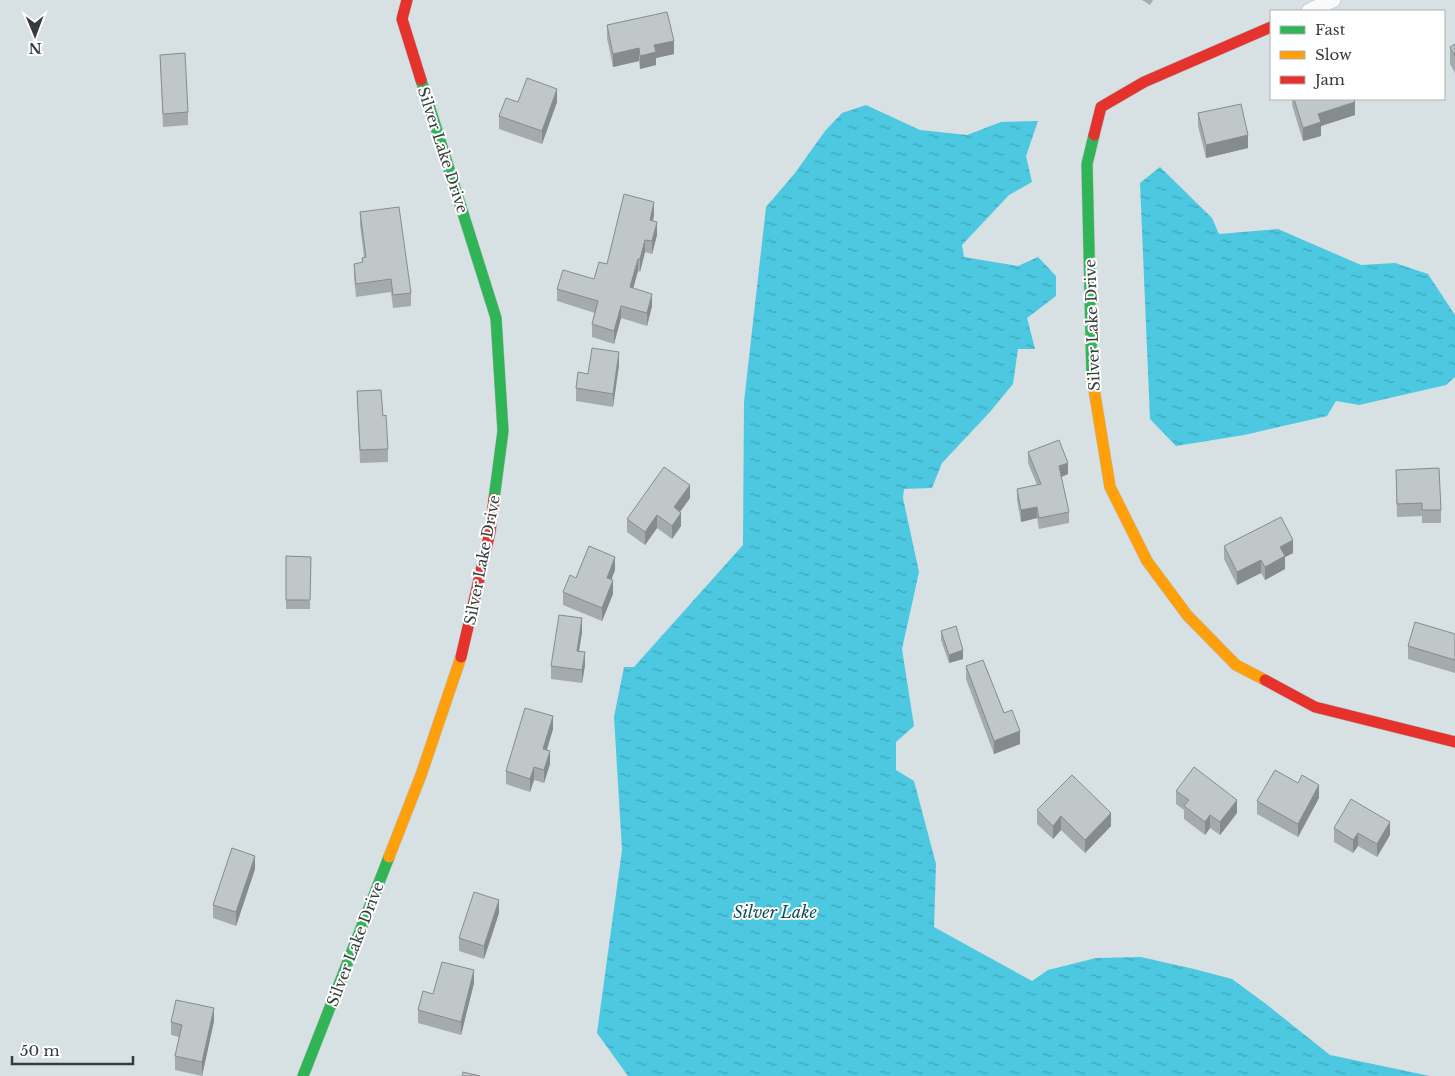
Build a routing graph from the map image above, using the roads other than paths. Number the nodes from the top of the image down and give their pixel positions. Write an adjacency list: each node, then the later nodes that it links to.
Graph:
1 (407, 0): 6 (street, Silver Lake Drive)
2 (1333, 0): 3 (street)
3 (1311, 10)
4 (1270, 28): 5 (street, Silver Lake Drive)
5 (1455, 742)
6 (303, 1076)

